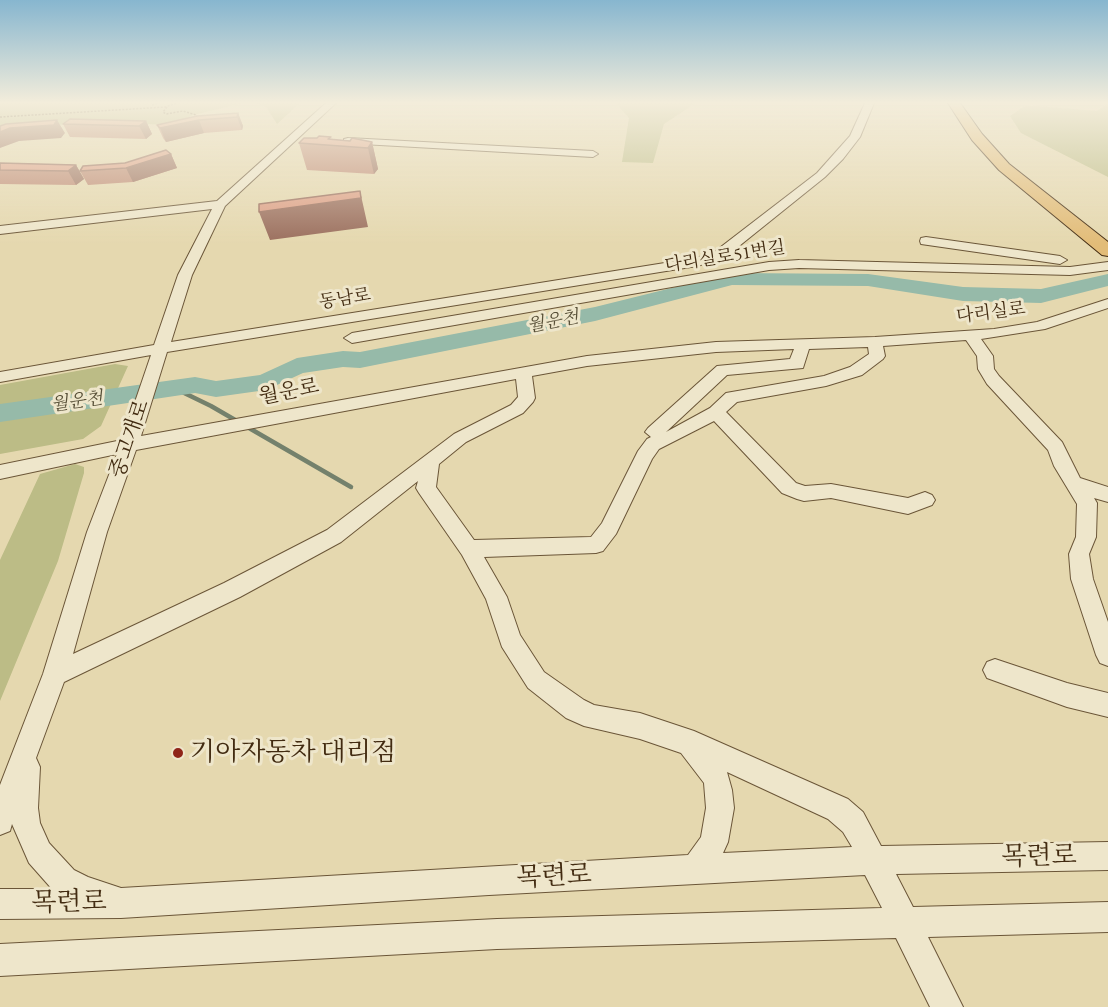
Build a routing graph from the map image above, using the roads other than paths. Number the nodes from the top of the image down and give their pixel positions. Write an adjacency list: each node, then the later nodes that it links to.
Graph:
1 (284, 150): 7 (street, 중고개로)
2 (515, 150): 6 (street)
3 (845, 150): 20 (street, 동남로)
4 (988, 150): 8 (highway)
5 (1002, 150): 8 (highway)
6 (594, 154)
7 (220, 204): 9 (street); 20 (street, 중고개로)
8 (1073, 216): 10 (highway); 12 (highway)
9 (0, 230)
10 (1108, 235)
11 (926, 241): 14 (street)
12 (1108, 251)
13 (1108, 266): 14 (street, 다리실로51번길)
14 (1082, 271): 17 (street, 다리실로51번길)
15 (1108, 303): 16 (street, 다리실로)
16 (970, 336): 18 (street, 다리실로); 29 (street)
17 (352, 338)
18 (875, 342): 19 (street, 다리실로); 24 (street)
19 (802, 344): 21 (street, 다리실로); 25 (street)
20 (159, 348): 23 (street, 동남로); 26 (street, 중고개로)
21 (587, 360): 22 (street, 월운로)
22 (523, 372): 26 (street, 월운로); 27 (street)
23 (0, 377)
24 (716, 412): 31 (street); 32 (street)
25 (654, 432)
26 (129, 445): 28 (street, 월운로); 35 (street, 중고개로)
27 (430, 464): 32 (street); 35 (street)
28 (0, 472)
29 (1075, 483): 30 (street); 33 (street)
30 (1108, 495)
31 (925, 500)
32 (469, 549): 38 (street)
33 (1108, 655)
34 (995, 670): 36 (street)
35 (55, 674): 37 (street, 중고개로)
36 (1108, 705)
37 (31, 738): 39 (street); 40 (street, 중고개로); 44 (street)
38 (689, 742): 42 (street); 43 (street)
39 (0, 782)
40 (0, 821)
41 (1108, 856): 42 (street, 목련로)
42 (873, 860): 43 (street, 목련로); 47 (street)
43 (693, 871): 44 (street, 목련로)
44 (121, 903): 45 (street, 목련로)
45 (0, 904)
46 (1108, 917): 47 (street)
47 (904, 922): 48 (street); 49 (street)
48 (0, 960)
49 (947, 1007)

